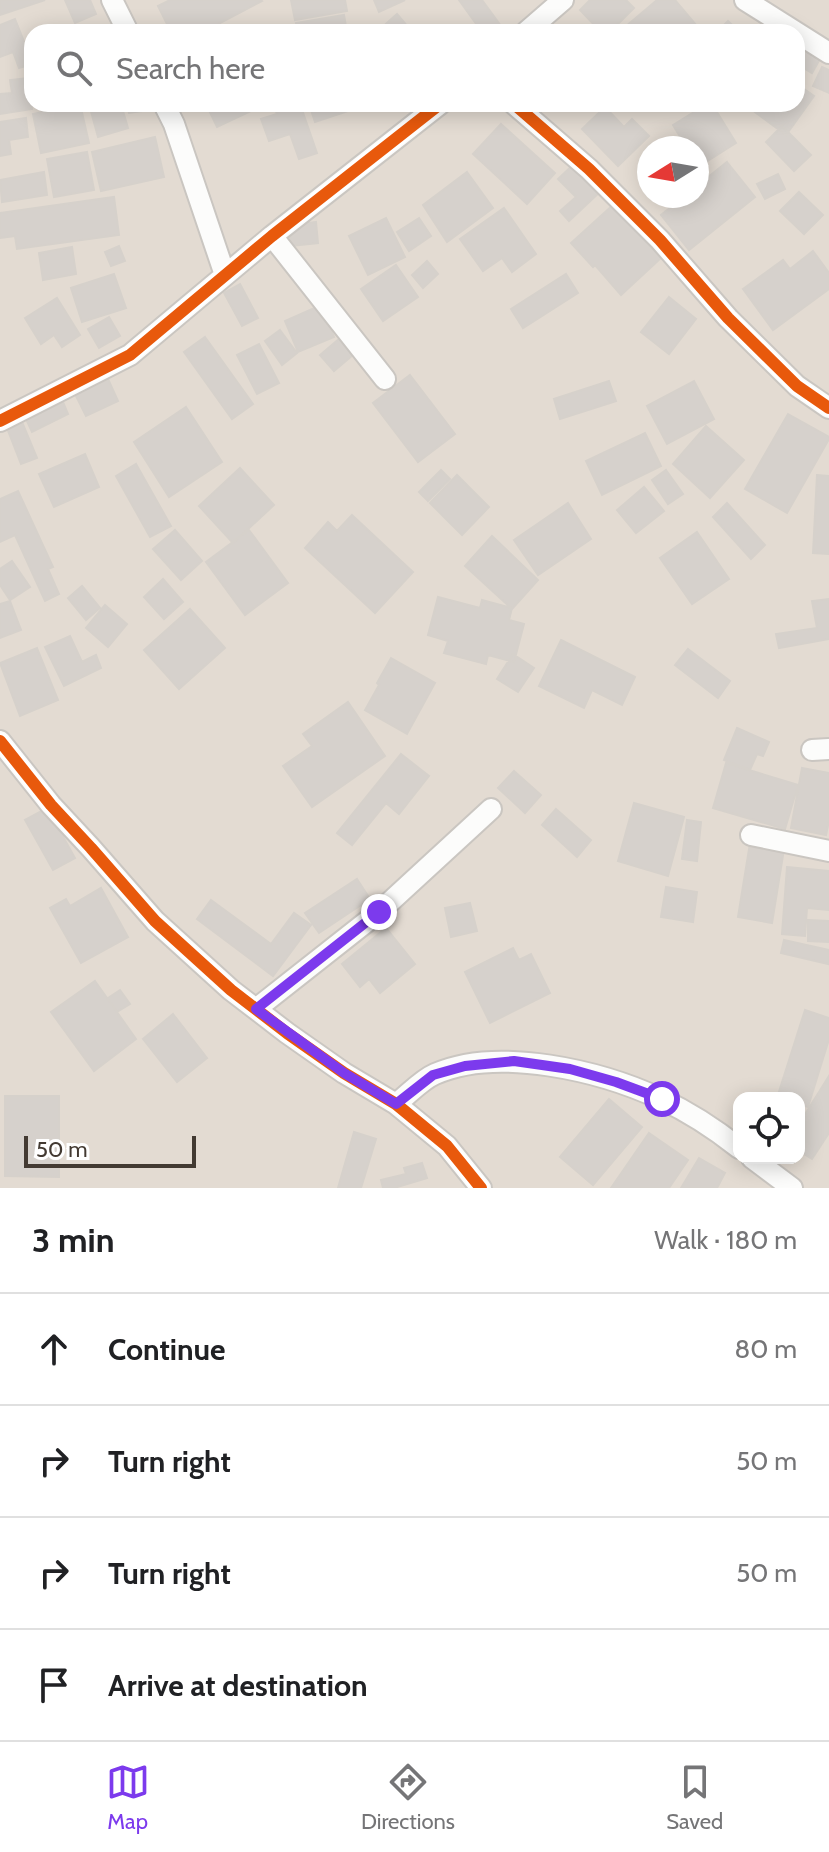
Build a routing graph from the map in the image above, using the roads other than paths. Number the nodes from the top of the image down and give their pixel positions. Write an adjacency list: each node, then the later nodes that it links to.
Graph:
1 (112, 0): 4 (street)
2 (563, 0): 5 (street)
3 (745, 0): 6 (street)
4 (124, 24)
5 (535, 24)
6 (783, 24)
7 (805, 38): 8 (street)
8 (829, 53)
9 (168, 112): 13 (street)
10 (430, 112): 12 (street)
11 (523, 112): 15 (street)
12 (272, 236): 13 (street); 14 (street)
13 (225, 275): 16 (street)
14 (385, 379)
15 (829, 408)
16 (0, 421)
17 (0, 741): 21 (street)
18 (491, 809): 21 (street)
19 (751, 835): 20 (street)
20 (829, 851)
21 (256, 1009): 22 (street)
22 (396, 1104): 23 (street); 25 (street)
23 (733, 1143)
24 (760, 1164): 26 (street)
25 (481, 1188)
26 (792, 1188)

